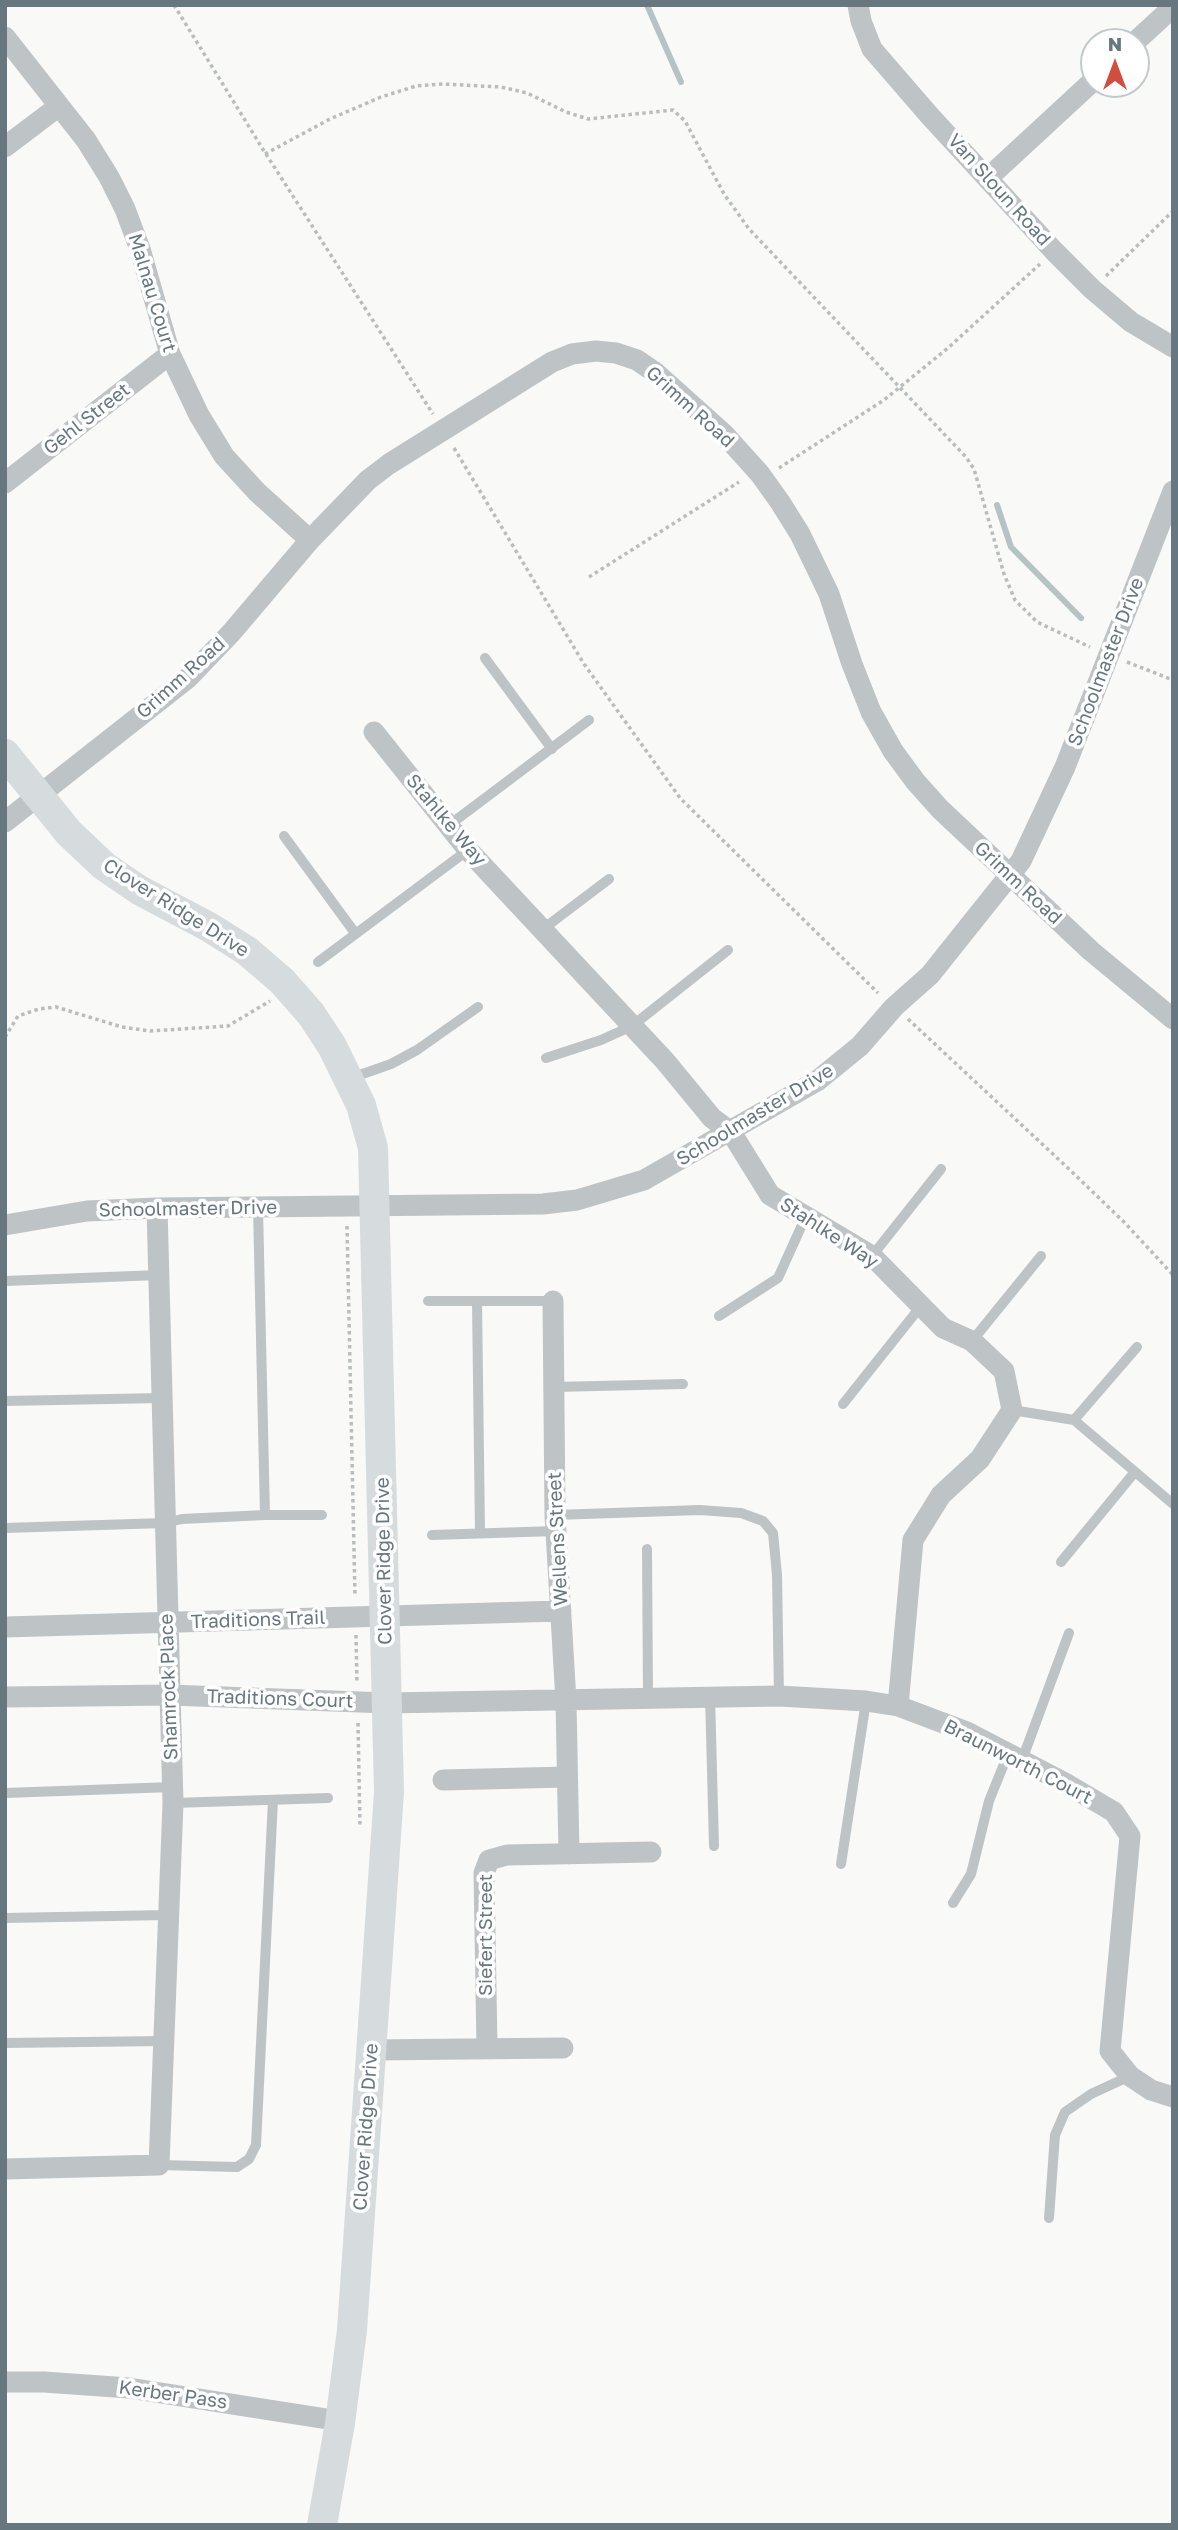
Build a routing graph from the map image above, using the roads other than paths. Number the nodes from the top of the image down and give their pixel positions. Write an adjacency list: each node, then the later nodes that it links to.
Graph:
1 (858, 5): 8 (street, Van Sloun Road)
2 (1173, 7): 3 (street)
3 (1150, 28)
4 (5, 37): 6 (street, Malnau Court)
5 (1080, 93): 8 (street)
6 (59, 106): 7 (street); 10 (street, Malnau Court)
7 (5, 147)
8 (989, 177): 9 (street, Van Sloun Road)
9 (1173, 347)
10 (170, 354): 11 (street, Gehl Street); 13 (street, Malnau Court)
11 (5, 483)
12 (1173, 491): 24 (street, Schoolmaster Drive)
13 (310, 540): 19 (street, Grimm Road); 24 (street, Grimm Road)
14 (485, 658): 17 (lane)
15 (589, 720): 17 (lane)
16 (374, 732): 21 (street, Stahlke Way)
17 (552, 749): 21 (lane)
18 (5, 754): 19 (street, Clover Ridge Drive)
19 (37, 794): 20 (street, Grimm Road); 34 (street, Clover Ridge Drive)
20 (5, 821)
21 (448, 826): 23 (street, Stahlke Way)
22 (284, 836): 27 (lane)
23 (468, 850): 26 (street, Stahlke Way); 27 (lane)
24 (1009, 876): 31 (street, Grimm Road); 35 (street, Schoolmaster Drive)
25 (609, 879): 26 (lane)
26 (542, 929): 32 (street, Stahlke Way)
27 (355, 933): 29 (lane)
28 (728, 950): 32 (lane)
29 (318, 962)
30 (478, 1007): 34 (lane)
31 (1173, 1019)
32 (632, 1026): 33 (lane); 35 (street, Stahlke Way)
33 (546, 1058)
34 (349, 1079): 37 (street, Clover Ridge Drive)
35 (730, 1132): 37 (street, Schoolmaster Drive); 40 (street, Stahlke Way)
36 (941, 1170): 42 (lane)
37 (376, 1206): 39 (street, Schoolmaster Drive); 72 (street, Clover Ridge Drive)
38 (157, 1208): 39 (street, Schoolmaster Drive); 41 (street, Schoolmaster Drive); 44 (street, Shamrock Place)
39 (258, 1208): 62 (lane)
40 (806, 1216): 42 (street, Stahlke Way); 50 (lane)
41 (5, 1225)
42 (872, 1256): 49 (street, Stahlke Way)
43 (1041, 1256): 51 (lane)
44 (159, 1275): 45 (lane); 55 (street, Shamrock Place)
45 (5, 1281)
46 (428, 1301): 47 (lane)
47 (477, 1301): 48 (lane); 67 (lane)
48 (553, 1301): 54 (street, Wellens Street)
49 (921, 1306): 51 (street, Stahlke Way); 57 (lane)
50 (719, 1316)
51 (972, 1341): 58 (street, Stahlke Way)
52 (1137, 1347): 59 (lane)
53 (684, 1384): 54 (lane)
54 (554, 1387): 65 (street, Wellens Street)
55 (162, 1398): 56 (lane); 64 (street, Shamrock Place)
56 (5, 1401)
57 (843, 1404)
58 (1012, 1410): 59 (lane); 84 (street)
59 (1074, 1420): 60 (lane)
60 (1134, 1473): 61 (lane); 70 (lane)
61 (1173, 1504)
62 (265, 1515): 63 (lane); 64 (lane)
63 (322, 1515)
64 (165, 1523): 66 (lane); 73 (street, Shamrock Place)
65 (556, 1523): 67 (lane); 71 (street, Wellens Street); 78 (lane)
66 (5, 1528)
67 (480, 1533): 68 (lane)
68 (432, 1535)
69 (647, 1549): 80 (lane)
70 (1061, 1562)
71 (561, 1611): 72 (street); 81 (street, Wellens Street)
72 (385, 1615): 73 (street, Traditions Trail); 83 (street, Clover Ridge Drive)
73 (167, 1623): 74 (street, Traditions Trail); 76 (street, Shamrock Place)
74 (5, 1627)
75 (1069, 1633): 85 (lane)
76 (169, 1695): 79 (street, Traditions Court); 83 (street, Traditions Court); 89 (street, Shamrock Place)
77 (710, 1695): 78 (street, Braunworth Court); 80 (street, Braunworth Court); 92 (lane)
78 (779, 1696): 82 (street, Braunworth Court)
79 (5, 1697)
80 (648, 1698): 81 (street, Braunworth Court)
81 (566, 1701): 83 (street, Braunworth Court); 86 (street, Wellens Street)
82 (866, 1701): 84 (street, Braunworth Court); 95 (lane)
83 (387, 1703): 103 (street, Clover Ridge Drive)
84 (898, 1706): 85 (street, Braunworth Court)
85 (1015, 1757): 96 (lane); 104 (street, Braunworth Court)
86 (568, 1777): 87 (street); 94 (street)
87 (443, 1780)
88 (5, 1793): 89 (lane)
89 (173, 1795): 91 (lane); 97 (street, Shamrock Place)
90 (328, 1798): 91 (lane)
91 (274, 1800): 106 (lane)
92 (714, 1846)
93 (651, 1852): 94 (street, Siefert Street)
94 (569, 1854): 101 (street, Siefert Street)
95 (841, 1864)
96 (953, 1903)
97 (168, 1915): 98 (lane); 99 (street, Shamrock Place)
98 (5, 1918)
99 (164, 2041): 100 (lane); 106 (street, Shamrock Place)
100 (5, 2043)
101 (487, 2048): 102 (street); 103 (street)
102 (563, 2048)
103 (372, 2050): 110 (street, Clover Ridge Drive)
104 (1130, 2076): 105 (street, Braunworth Court); 108 (lane)
105 (1173, 2097)
106 (159, 2165): 107 (street)
107 (5, 2169)
108 (1049, 2218)
109 (5, 2382): 110 (street, Kerber Pass)
110 (341, 2421): 111 (street, Clover Ridge Drive)
111 (322, 2525)

